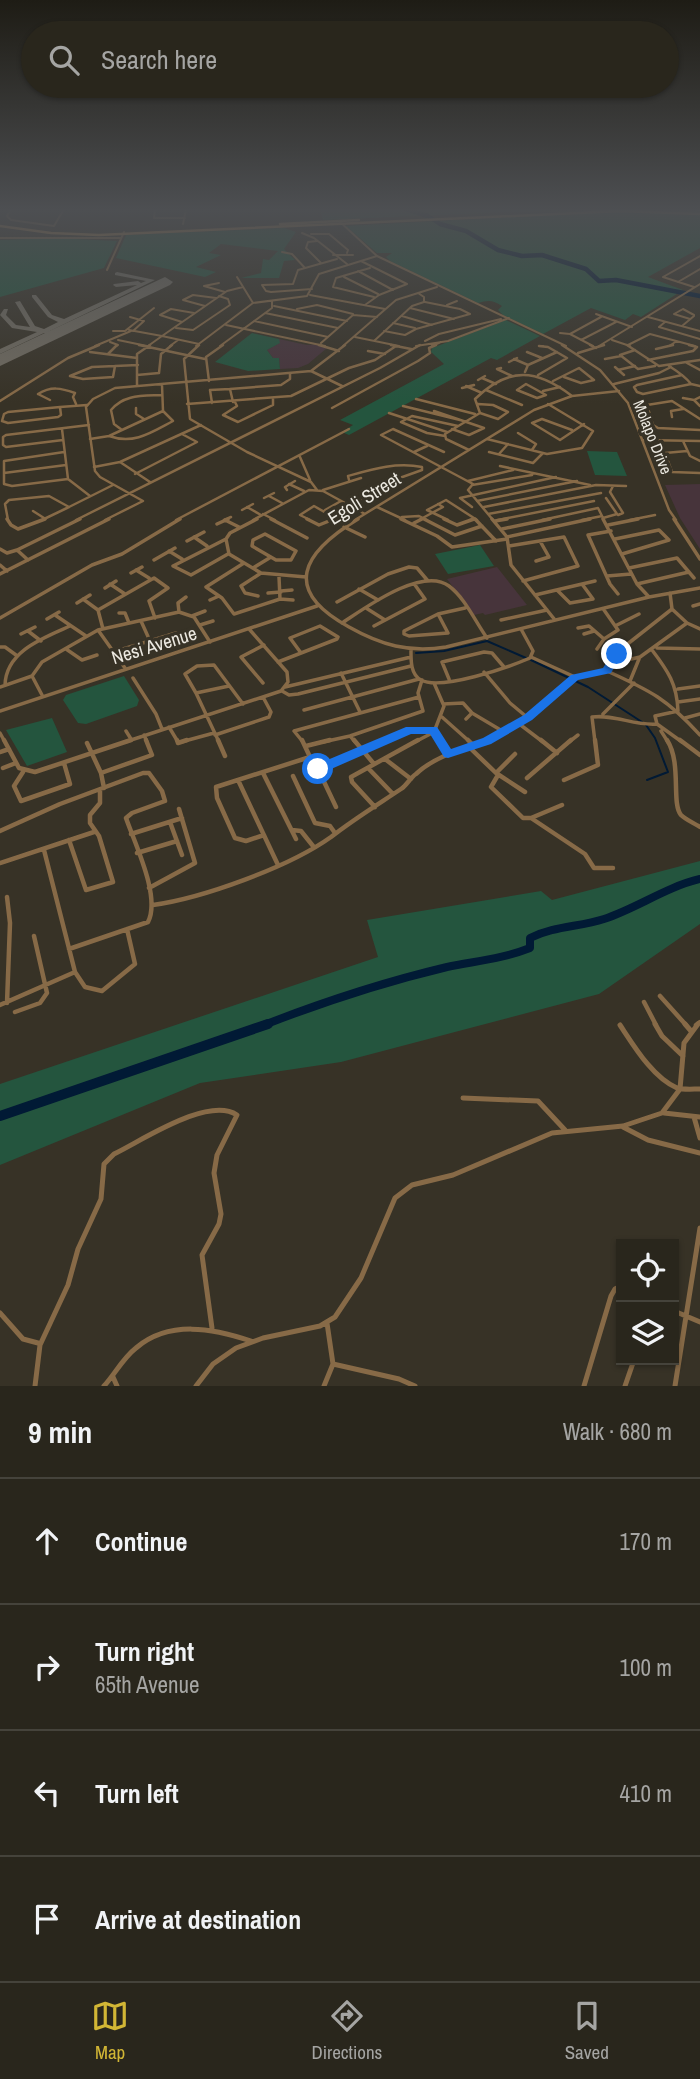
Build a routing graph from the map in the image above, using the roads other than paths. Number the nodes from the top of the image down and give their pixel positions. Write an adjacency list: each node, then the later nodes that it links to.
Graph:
1 (297, 274): 13 (street)
2 (322, 274): 19 (street)
3 (349, 274): 9 (street)
4 (363, 274): 20 (street)
5 (385, 274): 20 (street)
6 (414, 274): 15 (street, Molapo Drive)
7 (669, 274): 11 (street)
8 (692, 274): 11 (street)
9 (342, 276): 24 (street); 26 (street)
10 (237, 277): 16 (street)
11 (677, 282): 17 (street)
12 (219, 283): 21 (street)
13 (293, 284): 18 (street); 18 (street)
14 (700, 284): 17 (street)
15 (439, 286): 22 (street); 48 (street, Molapo Drive)
16 (243, 287): 21 (street); 30 (street)
17 (694, 287): 47 (street)
18 (296, 289): 19 (street)
19 (312, 289): 23 (street)
20 (393, 289): 24 (street)
21 (225, 292): 25 (street)
22 (418, 293): 28 (street); 37 (street)
23 (310, 295): 27 (street); 31 (street)
24 (379, 295): 26 (street)
25 (217, 297): 32 (street); 32 (street); 65 (street)
26 (374, 297): 31 (street)
27 (272, 301): 30 (street); 33 (street)
28 (425, 302): 34 (street); 36 (street)
29 (457, 302): 34 (street)
30 (254, 303): 60 (street)
31 (365, 305): 37 (street)
32 (205, 306): 39 (street)
33 (274, 306): 38 (street); 40 (street)
34 (445, 306): 50 (street)
35 (154, 308): 49 (street)
36 (410, 308): 43 (street); 50 (street)
37 (386, 309): 45 (street)
38 (296, 310): 42 (street); 53 (street)
39 (194, 313): 55 (street); 55 (street)
40 (265, 313): 52 (street); 66 (street)
41 (596, 314): 46 (street)
42 (355, 315): 45 (street); 53 (street)
43 (402, 316): 58 (street); 61 (street)
44 (130, 317): 49 (street)
45 (377, 317): 81 (street)
46 (601, 317): 57 (street); 59 (street)
47 (646, 317): 54 (street); 64 (street)
48 (508, 318): 82 (street); 89 (street); 111 (street, Molapo Drive)
49 (138, 319): 71 (street); 74 (street)
50 (454, 319): 61 (street)
51 (690, 319): 51 (street); 63 (street)
52 (254, 321): 70 (street); 80 (street)
53 (347, 321): 66 (street)
54 (665, 321): 63 (street); 77 (street)
55 (182, 322): 65 (street)
56 (580, 322): 59 (street)
57 (616, 322): 64 (street); 92 (street)
58 (393, 323): 67 (street); 75 (street)
59 (586, 324): 68 (street)
60 (226, 325): 70 (street); 94 (street)
61 (432, 325): 67 (street)
62 (572, 326): 68 (street)
63 (682, 326): 69 (street)
64 (632, 327): 86 (street)
65 (174, 328): 78 (street)
66 (338, 328): 80 (street)
67 (416, 328): 75 (street)
68 (579, 328): 79 (street)
69 (691, 328): 72 (street); 77 (street)
70 (244, 329): 93 (street); 118 (street)
71 (127, 330): 73 (street); 74 (street)
72 (700, 330)
73 (113, 331)
74 (132, 331): 78 (street); 83 (street)
75 (384, 331): 87 (street)
76 (560, 333): 79 (street)
77 (684, 334): 84 (street)
78 (162, 336): 85 (street); 97 (street)
79 (570, 336): 92 (street)
80 (328, 337): 93 (street)
81 (355, 337): 87 (street); 106 (street)
82 (433, 337): 88 (street); 95 (street)
83 (116, 339): 91 (street); 97 (street)
84 (700, 339)
85 (178, 340): 94 (street); 104 (street)
86 (611, 340): 96 (street); 100 (street)
87 (374, 341): 98 (street)
88 (436, 341): 89 (street); 95 (street)
89 (443, 341): 182 (street)
90 (677, 341): 96 (street); 103 (street); 119 (street)
91 (110, 342): 105 (street); 112 (street)
92 (582, 342): 100 (street)
93 (321, 343): 106 (street)
94 (199, 344): 113 (street)
95 (421, 344): 101 (street)
96 (628, 345): 108 (street)
97 (148, 346): 104 (street); 116 (street)
98 (396, 346): 101 (street); 110 (street)
99 (539, 346): 109 (street)
100 (596, 348): 111 (street)
101 (411, 349): 151 (street)
102 (531, 349): 117 (street)
103 (656, 349)
104 (166, 350): 113 (street); 134 (street)
105 (88, 351): 112 (street); 162 (street)
106 (339, 351): 131 (street)
107 (368, 351): 110 (street)
108 (635, 351): 115 (street); 119 (street)
109 (558, 352): 117 (street); 135 (street)
110 (385, 354): 140 (street)
111 (578, 354): 146 (street, Molapo Drive)
112 (106, 355): 116 (street)
113 (186, 355): 118 (street); 144 (street)
114 (601, 356): 115 (street)
115 (621, 356): 128 (street)
116 (137, 358): 123 (street)
117 (542, 358): 124 (street)
118 (205, 359): 142 (street)
119 (648, 360): 125 (street)
120 (700, 360): 122 (street)
121 (509, 362): 124 (street)
122 (686, 363): 127 (street); 130 (street)
123 (138, 365): 126 (street); 134 (street)
124 (528, 365): 132 (street)
125 (656, 365): 127 (street); 128 (street)
126 (115, 366): 126 (street)
127 (670, 367): 137 (street); 146 (street)
128 (637, 368): 136 (street)
129 (497, 370): 138 (street)
130 (700, 370)
131 (311, 371): 133 (street); 140 (street)
132 (525, 372): 135 (street); 138 (street)
133 (290, 374): 142 (street); 154 (street)
134 (137, 375): 150 (street)
135 (538, 375): 143 (street)
136 (624, 375)
137 (681, 375): 147 (street); 147 (street)
138 (512, 376): 145 (street)
139 (564, 377): 139 (street); 143 (street)
140 (325, 378): 151 (street); 166 (street)
141 (481, 378): 145 (street)
142 (209, 381): 144 (street)
143 (553, 381): 153 (street)
144 (185, 383): 148 (street); 173 (street)
145 (496, 384): 155 (street)
146 (614, 384): 157 (street, Molapo Drive)
147 (691, 384): 152 (street)
148 (162, 385): 150 (street); 160 (street)
149 (474, 385): 158 (street)
150 (137, 386): 176 (street)
151 (342, 386): 213 (street)
152 (700, 386)
153 (560, 387): 156 (street); 163 (street)
154 (230, 389): 170 (street); 171 (street)
155 (486, 390): 158 (street); 177 (street)
156 (543, 391): 156 (street)
157 (619, 391): 163 (street, Egoli Street); 212 (street, Molapo Drive)
158 (482, 393): 174 (street)
159 (691, 394): 165 (street)
160 (162, 395): 184 (street); 202 (street)
161 (0, 396): 162 (street)
162 (7, 396): 169 (street)
163 (572, 396): 175 (street, Egoli Street)
164 (683, 398): 165 (street)
165 (697, 398): 180 (street)
166 (273, 399): 170 (street); 170 (street)
167 (416, 399): 188 (street)
168 (50, 400): 172 (street)
169 (0, 401)
170 (234, 402): 171 (street)
171 (212, 403): 173 (street)
172 (75, 404): 176 (street); 178 (street)
173 (187, 404): 196 (street)
174 (478, 404): 186 (street); 186 (street)
175 (548, 404): 194 (street); 210 (street, Egoli Street)
176 (88, 405): 195 (street)
177 (522, 405)
178 (60, 406): 178 (street)
179 (403, 406): 193 (street)
180 (700, 406)
181 (136, 408): 190 (street)
182 (332, 408)
183 (683, 409): 189 (street); 191 (street); 201 (street)
184 (163, 411): 190 (street); 207 (street)
185 (433, 411): 193 (street)
186 (480, 412): 188 (street)
187 (389, 414): 192 (street)
188 (475, 415): 193 (street)
189 (672, 417)
190 (144, 419): 202 (street)
191 (700, 419)
192 (404, 420): 197 (street); 204 (street); 208 (street)
193 (467, 421): 197 (street); 200 (street)
194 (584, 424): 203 (street); 225 (street)
195 (89, 425): 198 (street); 209 (street)
196 (201, 425): 206 (street); 213 (street)
197 (458, 426): 200 (street)
198 (62, 429): 211 (street); 211 (street)
199 (349, 429): 227 (street)
200 (452, 429): 204 (street)
201 (700, 429)
202 (122, 430): 207 (street)
203 (572, 430): 203 (street)
204 (447, 432): 208 (street)
205 (518, 433): 219 (street)
206 (182, 434): 229 (street); 238 (street)
207 (110, 436): 209 (street)
208 (445, 436): 218 (street)
209 (90, 439): 233 (street)
210 (487, 439): 216 (street); 218 (street, Egoli Street)
211 (63, 440): 221 (street)
212 (642, 440): 214 (street); 322 (street, Molapo Drive)
213 (232, 441): 234 (street); 247 (street)
214 (682, 441): 215 (street); 220 (street)
215 (700, 441)
216 (508, 444): 219 (street); 226 (street)
217 (427, 446): 222 (street); 222 (street); 223 (street)
218 (470, 450): 231 (street, Egoli Street)
219 (532, 450): 225 (street)
220 (687, 451): 228 (street); 237 (street)
221 (64, 452): 230 (street); 236 (street)
222 (414, 452): 231 (street)
223 (444, 452)
224 (489, 452): 226 (street)
225 (543, 453): 226 (street)
226 (499, 454)
227 (300, 457): 234 (street); 248 (street)
228 (700, 461)
229 (120, 462): 233 (street); 238 (street)
230 (66, 465): 236 (street); 242 (street)
231 (442, 466): 245 (street); 274 (street, Egoli Street)
232 (499, 466): 235 (street)
233 (93, 467): 250 (street)
234 (280, 467): 248 (street); 389 (street)
235 (515, 470): 239 (street); 245 (street)
236 (4, 473): 242 (street)
237 (700, 473)
238 (135, 474): 247 (street)
239 (534, 475): 240 (street); 251 (street)
240 (556, 477): 246 (street); 261 (street)
241 (361, 478): 243 (street)
242 (68, 479): 262 (street)
243 (349, 480): 255 (street); 271 (street)
244 (295, 481): 249 (street)
245 (468, 481): 251 (street)
246 (577, 481): 253 (street); 267 (street)
247 (150, 482): 258 (street)
248 (311, 482): 255 (street)
249 (289, 484): 256 (street); 257 (street)
250 (113, 485): 258 (street); 262 (street)
251 (472, 485): 261 (street)
252 (615, 485): 253 (street); 254 (street); 284 (street)
253 (591, 486): 276 (street)
254 (626, 486)
255 (319, 490): 257 (street); 266 (street)
256 (287, 491)
257 (304, 491): 270 (street)
258 (130, 493): 316 (street); 323 (street)
259 (274, 493): 263 (street)
260 (601, 493): 282 (street)
261 (472, 494): 267 (street); 275 (street)
262 (90, 496): 272 (street)
263 (269, 496): 264 (street); 270 (street)
264 (264, 498)
265 (606, 498): 284 (street)
266 (341, 501): 271 (street); 278 (street)
267 (477, 501): 276 (street)
268 (594, 501): 293 (street)
269 (253, 504): 273 (street)
270 (283, 504): 283 (street)
271 (351, 505): 281 (street)
272 (69, 507): 288 (street); 288 (street)
273 (247, 507): 277 (street); 283 (street)
274 (377, 507): 281 (street, Egoli Street); 287 (street)
275 (472, 507)
276 (483, 507): 282 (street)
277 (242, 510)
278 (324, 510): 278 (street)
279 (33, 511): 288 (street)
280 (432, 513): 289 (street); 291 (street); 291 (street)
281 (365, 514): 298 (street, Egoli Street)
282 (488, 514): 293 (street)
283 (262, 515): 299 (street); 305 (street)
284 (617, 515): 290 (street)
285 (655, 515): 297 (street)
286 (230, 517): 292 (street)
287 (400, 517): 289 (street); 294 (street)
288 (44, 518)
289 (423, 518): 294 (street); 296 (street)
290 (603, 518): 297 (street); 300 (street); 306 (street)
291 (474, 519): 296 (street)
292 (225, 520): 295 (street); 299 (street)
293 (495, 521): 300 (street)
294 (412, 523): 310 (street)
295 (217, 524)
296 (483, 525): 310 (street)
297 (608, 525): 301 (street)
298 (344, 527): 304 (street); 340 (street, Egoli Street)
299 (240, 528): 307 (street)
300 (502, 529): 306 (street)
301 (611, 531): 308 (street); 338 (street)
302 (204, 532): 303 (street)
303 (194, 537): 309 (street); 312 (street)
304 (365, 537)
305 (307, 538)
306 (507, 538): 310 (street); 313 (street)
307 (226, 540): 312 (street); 318 (street)
308 (615, 540): 319 (street); 319 (street)
309 (187, 541)
310 (496, 541)
311 (540, 541): 313 (street); 325 (street); 344 (street)
312 (208, 546): 321 (street)
313 (509, 546): 344 (street)
314 (175, 548): 317 (street)
315 (0, 549): 316 (street)
316 (17, 550): 323 (street)
317 (169, 551): 321 (street); 324 (street)
318 (229, 554): 321 (street); 326 (street)
319 (621, 554): 330 (street)
320 (271, 557): 320 (street); 329 (street)
321 (183, 559)
322 (700, 559)
323 (29, 560): 332 (street)
324 (154, 560)
325 (536, 561)
326 (244, 563): 329 (street); 363 (street)
327 (0, 565): 332 (street)
328 (142, 567): 331 (street)
329 (253, 568): 335 (street)
330 (629, 568): 333 (street); 337 (street)
331 (136, 570): 334 (street); 342 (street)
332 (7, 571): 336 (street)
333 (689, 572): 341 (street); 350 (street)
334 (131, 573)
335 (261, 573): 339 (street); 364 (street)
336 (0, 574)
337 (631, 574): 338 (street); 350 (street)
338 (607, 576): 358 (street)
339 (279, 577): 340 (street); 356 (street)
340 (306, 577): 375 (street)
341 (694, 578)
342 (150, 579): 360 (street); 390 (street)
343 (428, 581): 348 (street); 353 (street); 378 (street)
344 (523, 581): 362 (street)
345 (594, 581): 349 (street)
346 (116, 582): 347 (street)
347 (110, 584): 351 (street); 360 (street)
348 (415, 584): 371 (street); 392 (street)
349 (582, 584): 355 (street); 355 (street)
350 (637, 584): 366 (street)
351 (105, 588)
352 (700, 588): 359 (street)
353 (359, 589): 371 (street); 372 (street)
354 (292, 590): 356 (street)
355 (557, 590): 362 (street)
356 (281, 591): 357 (street); 368 (street)
357 (268, 593)
358 (618, 593)
359 (670, 593): 366 (street); 380 (street)
360 (125, 594): 381 (street)
361 (90, 595): 367 (street)
362 (535, 595): 382 (street)
363 (219, 596): 368 (street); 369 (street)
364 (258, 596)
365 (186, 597): 384 (street)
366 (649, 597): 379 (street)
367 (83, 599): 373 (street); 381 (street)
368 (280, 599): 370 (street)
369 (210, 600)
370 (293, 600)
371 (378, 600): 377 (street)
372 (337, 602)
373 (77, 603)
374 (700, 604): 376 (street)
375 (317, 606): 398 (street); 409 (street, Nesi Avenue)
376 (692, 606)
377 (366, 608): 392 (street); 398 (street)
378 (465, 608): 386 (street); 416 (street)
379 (603, 609): 394 (street); 404 (street)
380 (672, 609): 397 (street); 436 (street)
381 (98, 610): 408 (street)
382 (547, 610): 393 (street); 394 (street)
383 (205, 611): 388 (street)
384 (179, 612): 388 (street); 390 (street)
385 (118, 613): 399 (street)
386 (438, 614): 386 (street)
387 (639, 614): 404 (street)
388 (192, 616): 400 (street)
389 (0, 618)
390 (155, 618): 395 (street)
391 (47, 619): 401 (street)
392 (384, 620): 402 (street)
393 (501, 620)
394 (556, 620): 406 (street)
395 (141, 621): 399 (street); 419 (street)
396 (213, 621): 400 (street)
397 (687, 622): 407 (street); 426 (street)
398 (341, 623): 424 (street)
399 (129, 624): 408 (street)
400 (200, 625): 420 (street)
401 (70, 626): 415 (street); 418 (street)
402 (374, 626)
403 (34, 627): 410 (street)
404 (617, 627): 417 (street)
405 (578, 628): 411 (street)
406 (520, 629): 416 (street); 434 (street)
407 (700, 629)
408 (100, 630): 415 (street); 428 (street)
409 (250, 630): 420 (street, Nesi Avenue); 421 (street)
410 (28, 631): 413 (street); 418 (street)
411 (594, 631): 414 (street); 417 (street)
412 (176, 633): 419 (street)
413 (22, 634)
414 (584, 634)
415 (86, 636): 423 (street)
416 (487, 638): 424 (street)
417 (604, 639): 425 (street)
418 (41, 641): 430 (street)
419 (150, 641): 428 (street)
420 (210, 642): 439 (street, Nesi Avenue)
421 (264, 645): 435 (street); 451 (street)
422 (0, 647): 430 (street)
423 (66, 649): 431 (street); 443 (street)
424 (411, 649): 432 (street)
425 (597, 649)
426 (654, 649): 427 (street); 433 (street); 456 (street)
427 (700, 649)
428 (113, 652): 439 (street)
429 (301, 653): 429 (street); 435 (street)
430 (17, 655): 453 (street)
431 (97, 655)
432 (411, 657): 437 (street); 442 (street)
433 (640, 657): 436 (street); 450 (street)
434 (529, 659): 438 (street); 445 (street)
435 (278, 662): 455 (street)
436 (613, 663): 440 (street)
437 (411, 666): 446 (street); 448 (street)
438 (504, 667): 441 (street); 447 (street)
439 (125, 668): 459 (street, Nesi Avenue)
440 (607, 671): 445 (street); 450 (street)
441 (484, 672): 447 (street); 476 (street)
442 (341, 673): 448 (street); 455 (street)
443 (32, 676): 453 (street); 459 (street)
444 (133, 678): 484 (street)
445 (574, 678): 476 (street)
446 (421, 679): 449 (street); 461 (street); 462 (street)
447 (449, 680): 449 (street)
448 (346, 682): 457 (street); 461 (street)
449 (434, 682): 466 (street)
450 (632, 682): 468 (street); 474 (street)
451 (263, 683)
452 (700, 685): 456 (street)
453 (2, 686)
454 (229, 686): 458 (street); 458 (street); 465 (street)
455 (285, 687): 457 (street)
456 (678, 689): 464 (street)
457 (281, 691): 460 (street)
458 (196, 693): 473 (street)
459 (42, 695): 469 (street, Nesi Avenue)
460 (263, 697): 465 (street); 488 (street)
461 (352, 697): 467 (street); 470 (street)
462 (419, 697): 470 (street); 492 (street)
463 (700, 699): 464 (street)
464 (678, 702): 468 (street)
465 (243, 704): 473 (street)
466 (443, 704): 471 (street); 475 (street)
467 (304, 710)
468 (678, 710): 477 (street); 483 (street)
469 (0, 711)
470 (360, 713): 496 (street)
471 (472, 713): 478 (street); 479 (street)
472 (700, 714): 477 (street)
473 (205, 716): 482 (street); 488 (street)
474 (602, 716): 483 (street); 521 (street)
475 (442, 717): 486 (street); 497 (street)
476 (528, 718): 480 (street)
477 (685, 718): 490 (street)
478 (466, 719)
479 (483, 721): 481 (street); 487 (street)
480 (518, 723): 487 (street); 502 (street)
481 (478, 725)
482 (169, 727): 484 (street); 488 (street)
483 (658, 727): 505 (street); 532 (street)
484 (162, 729): 489 (street)
485 (126, 731): 494 (street)
486 (433, 731): 499 (street); 503 (street); 507 (street)
487 (504, 732): 497 (street)
488 (214, 734): 506 (street)
489 (144, 735): 494 (street); 514 (street)
490 (700, 735)
491 (1, 736): 498 (street)
492 (350, 736): 496 (street); 499 (street)
493 (578, 736): 502 (street)
494 (131, 739): 501 (street)
495 (87, 743): 501 (street)
496 (306, 746): 515 (street)
497 (471, 746): 503 (street); 516 (street)
498 (9, 749): 500 (street); 508 (street)
499 (361, 750): 510 (street); 526 (street)
500 (0, 752)
501 (92, 753): 509 (street); 514 (street)
502 (557, 753): 518 (street)
503 (448, 754): 519 (street)
504 (515, 754): 516 (street)
505 (700, 755)
506 (225, 756)
507 (385, 759): 510 (street); 519 (street)
508 (16, 762): 511 (street); 513 (street)
509 (64, 763): 513 (street); 513 (street)
510 (374, 764): 512 (street)
511 (3, 768)
512 (368, 768): 524 (street); 527 (street)
513 (23, 771)
514 (101, 773): 522 (street)
515 (263, 773): 520 (street); 534 (street)
516 (497, 774): 523 (street); 530 (street)
517 (293, 776): 536 (street)
518 (527, 778)
519 (411, 779): 524 (street)
520 (238, 780): 538 (street); 538 (street)
521 (564, 780)
522 (102, 789): 533 (street); 535 (street); 537 (street)
523 (525, 792)
524 (393, 794): 527 (street)
525 (562, 805): 530 (street)
526 (337, 807)
527 (375, 807): 536 (street)
528 (179, 809): 529 (street)
529 (183, 818): 531 (street); 549 (street)
530 (531, 818): 548 (street)
531 (170, 822): 537 (street); 541 (street)
532 (700, 827)
533 (0, 830)
534 (292, 830): 539 (street); 542 (street)
535 (95, 831): 540 (street); 540 (street)
536 (335, 833): 542 (street)
537 (131, 834): 544 (street)
538 (264, 835): 547 (street)
539 (296, 839)
540 (69, 840): 543 (street)
541 (177, 841): 544 (street); 545 (street)
542 (313, 846): 547 (street)
543 (44, 850): 546 (street); 554 (street)
544 (137, 853): 549 (street)
545 (182, 855)
546 (0, 863)
547 (278, 865): 551 (street)
548 (613, 867)
549 (149, 888): 551 (street)
550 (6, 897): 559 (street)
551 (153, 905): 552 (street)
552 (127, 929): 554 (street); 555 (street)
553 (34, 936): 556 (street)
554 (69, 949): 555 (street)
555 (75, 972): 556 (street)
556 (47, 985): 559 (street); 561 (street)
557 (660, 996): 564 (street)
558 (644, 1002): 565 (street)
559 (7, 1003): 560 (street)
560 (0, 1005)
561 (15, 1012)
562 (700, 1022): 564 (street)
563 (620, 1026): 566 (street)
564 (691, 1031): 565 (street)
565 (683, 1056): 566 (street)
566 (680, 1089): 567 (street); 569 (street)
567 (700, 1089)
568 (463, 1098): 572 (street)
569 (662, 1112): 570 (street); 571 (street)
570 (697, 1117): 573 (street)
571 (623, 1126): 572 (street); 574 (street)
572 (565, 1130): 581 (street)
573 (700, 1138)
574 (700, 1153)
575 (700, 1228): 579 (street)
576 (616, 1288): 594 (street)
577 (0, 1313): 584 (street)
578 (679, 1314): 579 (street)
579 (684, 1316): 580 (street); 596 (street)
580 (700, 1322)
581 (327, 1323): 583 (street); 585 (street)
582 (212, 1328): 583 (street); 584 (street); 587 (street)
583 (251, 1341): 591 (street)
584 (38, 1343): 588 (street)
585 (333, 1364): 592 (street); 593 (street)
586 (632, 1365): 595 (street)
587 (113, 1377): 589 (street); 590 (street)
588 (35, 1386)
589 (104, 1386)
590 (117, 1386)
591 (196, 1386)
592 (324, 1386)
593 (415, 1386)
594 (584, 1386)
595 (625, 1386)
596 (676, 1386)

